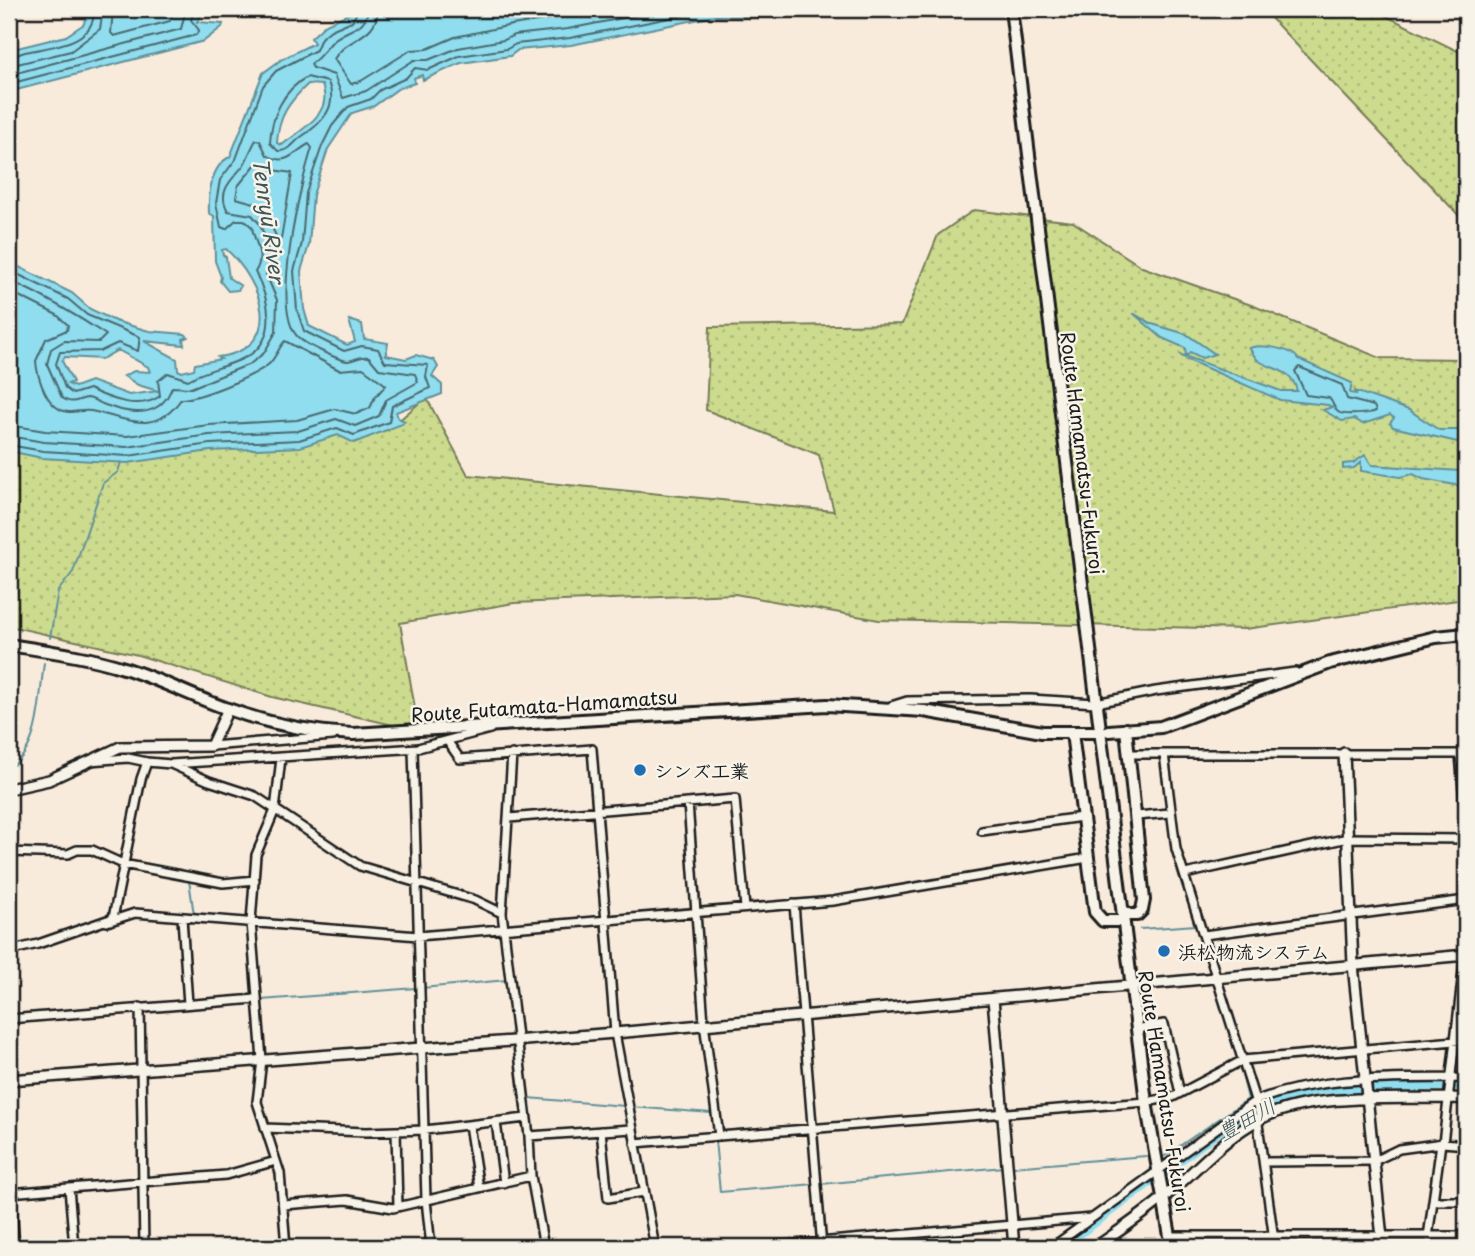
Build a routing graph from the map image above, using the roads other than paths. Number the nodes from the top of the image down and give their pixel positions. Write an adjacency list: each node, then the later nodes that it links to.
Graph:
1 (1010, 9): 5 (main road, Route Hamamatsu-Fukuroi)
2 (1466, 634): 4 (main road)
3 (9, 645): 7 (main road, Route Futamata-Hamamatsu)
4 (1330, 663): 5 (street); 9 (main road)
5 (1096, 703): 6 (street); 48 (main road, Route Hamamatsu-Fukuroi)
6 (887, 707): 8 (main road, Route Futamata-Hamamatsu); 12 (main road, Route Futamata-Hamamatsu)
7 (228, 709): 13 (main road, Route Futamata-Hamamatsu); 15 (street)
8 (500, 725): 13 (main road, Route Futamata-Hamamatsu); 14 (street)
9 (1126, 729): 10 (main road); 19 (main road)
10 (1109, 731)
11 (1093, 732): 12 (main road, Route Futamata-Hamamatsu)
12 (1072, 733): 32 (main road)
13 (353, 734): 15 (street)
14 (448, 742): 16 (street); 18 (street)
15 (211, 746): 23 (street)
16 (413, 749): 22 (street); 44 (street)
17 (1344, 753): 20 (street); 21 (street); 36 (street)
18 (512, 754): 29 (street); 33 (street)
19 (1129, 754): 20 (street); 31 (main road)
20 (1164, 754): 30 (street)
21 (1463, 754): 34 (street)
22 (281, 758): 25 (street); 28 (street)
23 (89, 761): 24 (street); 26 (street)
24 (148, 762): 25 (street); 40 (street)
25 (171, 764): 28 (street)
26 (9, 789)
27 (688, 803): 29 (street); 47 (street); 49 (street)
28 (275, 810): 43 (street); 44 (street)
29 (595, 811): 33 (street); 53 (street)
30 (1170, 813): 31 (street); 41 (street)
31 (1137, 816): 42 (main road)
32 (1083, 817): 35 (street); 39 (main road)
33 (509, 818): 50 (street)
34 (1466, 828)
35 (982, 831)
36 (1348, 838): 37 (street); 41 (street); 51 (street)
37 (1466, 839)
38 (9, 852): 40 (street)
39 (1088, 858): 46 (street); 48 (main road)
40 (123, 864): 43 (street); 54 (street)
41 (1185, 874): 58 (street)
42 (1144, 876): 48 (main road); 57 (main road)
43 (255, 880): 55 (street)
44 (417, 884): 50 (street); 59 (street)
45 (1466, 900): 51 (street)
46 (794, 904): 47 (street); 69 (street)
47 (745, 908): 49 (street)
48 (1121, 911): 57 (main road, Route Hamamatsu-Fukuroi)
49 (697, 912): 53 (street); 71 (street)
50 (502, 913): 56 (street)
51 (1351, 915): 58 (street); 62 (street)
52 (182, 918): 54 (street); 55 (street); 67 (street)
53 (606, 921): 56 (street); 73 (street)
54 (107, 922): 60 (street)
55 (251, 922): 59 (street); 66 (street)
56 (504, 928): 59 (street); 74 (street)
57 (1125, 935): 64 (main road, Route Hamamatsu-Fukuroi)
58 (1204, 935): 63 (street)
59 (418, 936): 77 (street)
60 (9, 951)
61 (1466, 952): 62 (street); 76 (street)
62 (1353, 965): 63 (street); 78 (street)
63 (1217, 979): 64 (street); 80 (street)
64 (1131, 987): 65 (street); 72 (main road, Route Hamamatsu-Fukuroi)
65 (993, 998): 69 (street); 92 (street)
66 (257, 999): 67 (street); 79 (street)
67 (188, 1004): 68 (street)
68 (140, 1007): 70 (street); 81 (street)
69 (804, 1016): 71 (street); 98 (street)
70 (9, 1019)
71 (705, 1023): 73 (street); 104 (street)
72 (1136, 1030): 86 (street); 91 (main road, Route Hamamatsu-Fukuroi)
73 (615, 1033): 74 (street); 99 (street)
74 (517, 1040): 77 (street); 94 (street)
75 (1466, 1040): 76 (street)
76 (1456, 1041): 78 (street); 83 (street)
77 (422, 1047): 79 (street); 100 (street)
78 (1362, 1049): 80 (street); 85 (street)
79 (262, 1060): 81 (street); 97 (street)
80 (1241, 1061): 86 (street); 90 (street)
81 (142, 1070): 84 (street); 114 (street)
82 (1466, 1077): 83 (street)
83 (1452, 1078): 85 (street); 87 (street)
84 (9, 1080)
85 (1365, 1082): 88 (street); 90 (street)
86 (1180, 1093): 91 (street)
87 (1450, 1095): 88 (street); 89 (street); 106 (street)
88 (1367, 1097): 93 (street); 109 (street)
89 (1466, 1098)
90 (1255, 1101): 93 (street); 112 (street)
91 (1146, 1102): 92 (street); 112 (main road, Route Hamamatsu-Fukuroi)
92 (1002, 1112): 98 (street); 127 (street)
93 (1260, 1116): 110 (street); 120 (street)
94 (526, 1118): 95 (street); 103 (street)
95 (496, 1122): 96 (street); 115 (street)
96 (469, 1125): 100 (street); 117 (street)
97 (265, 1128): 101 (street); 108 (street)
98 (812, 1128): 104 (street); 133 (street)
99 (632, 1129): 102 (street); 105 (street)
100 (425, 1130): 101 (street); 121 (street)
101 (396, 1131): 125 (street)
102 (601, 1131): 103 (street); 118 (street)
103 (529, 1136): 113 (street)
104 (715, 1136): 105 (street)
105 (635, 1143): 118 (street)
106 (1442, 1143): 107 (street); 109 (street); 123 (street)
107 (1466, 1145)
108 (276, 1161): 114 (street); 124 (street)
109 (1374, 1161): 110 (street); 131 (street)
110 (1264, 1162): 128 (street)
111 (9, 1171): 119 (street)
112 (1159, 1173): 120 (main road, Route Hamamatsu-Fukuroi); 126 (street)
113 (531, 1176): 115 (street); 139 (street)
114 (144, 1183): 116 (street); 136 (street)
115 (504, 1183): 117 (street)
116 (69, 1188): 119 (street); 135 (street)
117 (479, 1188): 121 (street)
118 (644, 1192): 140 (street)
119 (10, 1193): 134 (street)
120 (1162, 1193): 132 (main road, Route Hamamatsu-Fukuroi); 144 (street)
121 (426, 1200): 125 (street); 138 (street)
122 (1466, 1200): 123 (street)
123 (1435, 1201): 130 (street)
124 (283, 1205): 125 (street); 137 (street)
125 (398, 1207)
126 (1093, 1218): 127 (street); 143 (street)
127 (1012, 1225): 133 (street); 142 (street)
128 (1274, 1236): 131 (street); 132 (street); 145 (street)
129 (1466, 1236): 130 (street)
130 (1428, 1237): 131 (street)
131 (1382, 1241)
132 (1171, 1242)
133 (822, 1244): 141 (street)
134 (15, 1247)
135 (74, 1247)
136 (144, 1247)
137 (286, 1247)
138 (431, 1247)
139 (544, 1247)
140 (655, 1247)
141 (762, 1247)
142 (1014, 1247)
143 (1052, 1247)
144 (1096, 1247)
145 (1275, 1247)

